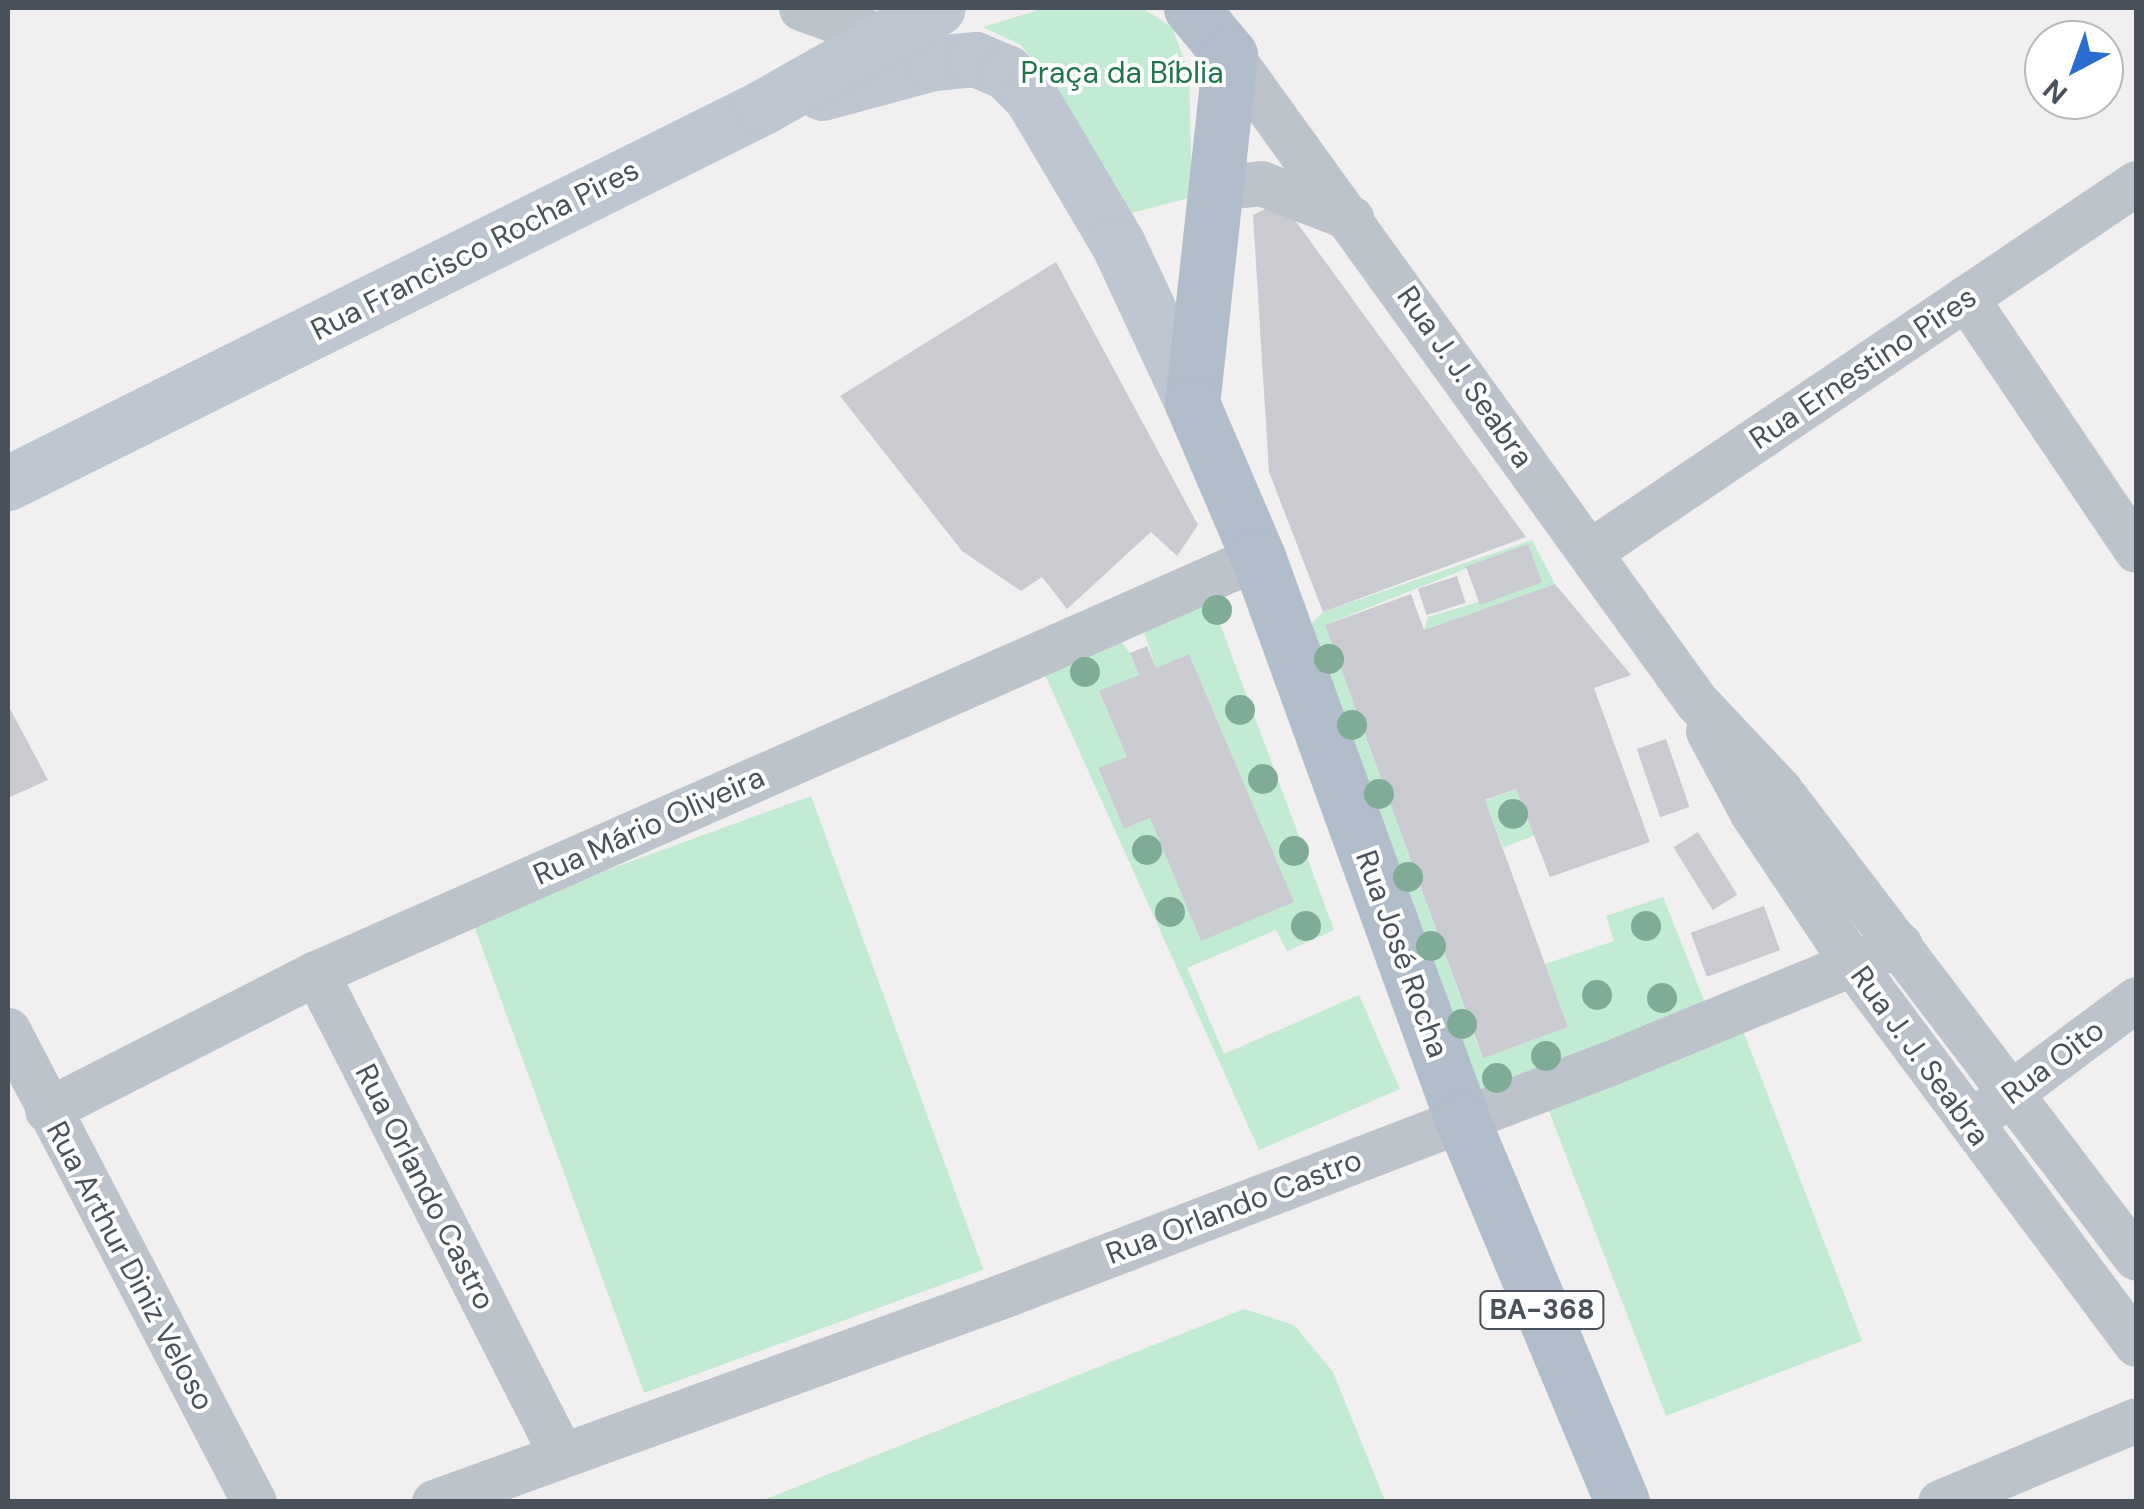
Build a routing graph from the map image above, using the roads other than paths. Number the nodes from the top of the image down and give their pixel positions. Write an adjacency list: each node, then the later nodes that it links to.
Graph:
1 (802, 8): 4 (street)
2 (938, 8): 4 (street, Rua Francisco Rocha Pires)
3 (1191, 8): 5 (main road)
4 (882, 37): 6 (street, Rua Francisco Rocha Pires)
5 (1230, 55): 8 (main road); 9 (street, Rua J. J. Seabra)
6 (760, 108): 11 (street); 12 (street, Rua Francisco Rocha Pires)
7 (2136, 182): 10 (street, Rua Ernestino Pires)
8 (1215, 188): 9 (street); 11 (main road)
9 (1353, 219): 14 (street, Rua J. J. Seabra)
10 (1966, 298): 13 (street); 14 (street, Rua Ernestino Pires)
11 (1192, 403): 15 (main road, Rua José Rocha)
12 (8, 484)
13 (2136, 550)
14 (1589, 552): 16 (street, Rua J. J. Seabra)
15 (1258, 558): 19 (street, Rua Mário Oliveira); 24 (main road, Rua José Rocha)
16 (1696, 701): 17 (street, Rua J. J. Seabra); 18 (street, Rua J. J. Seabra)
17 (1900, 944): 18 (street, Rua Orlando Castro); 22 (street, Rua J. J. Seabra)
18 (1855, 966): 24 (street, Rua Orlando Castro); 25 (street, Rua J. J. Seabra)
19 (316, 974): 23 (street, Rua Mário Oliveira); 29 (street, Rua Orlando Castro)
20 (2136, 999): 22 (street, Rua Oito)
21 (8, 1030): 23 (street, Rua Arthur Diniz Veloso)
22 (2012, 1092): 25 (street, Rua Oito); 26 (street, Rua J. J. Seabra)
23 (47, 1110): 30 (street, Rua Arthur Diniz Veloso)
24 (1462, 1119): 29 (street, Rua Orlando Castro); 32 (main road, Rua José Rocha / BA-368)
25 (1968, 1124): 27 (street, Rua J. J. Seabra)
26 (2136, 1258)
27 (2136, 1344)
28 (2136, 1420): 33 (street)
29 (561, 1454): 31 (street, Rua Orlando Castro)
30 (254, 1502)
31 (434, 1502)
32 (1622, 1502)
33 (1940, 1502)

